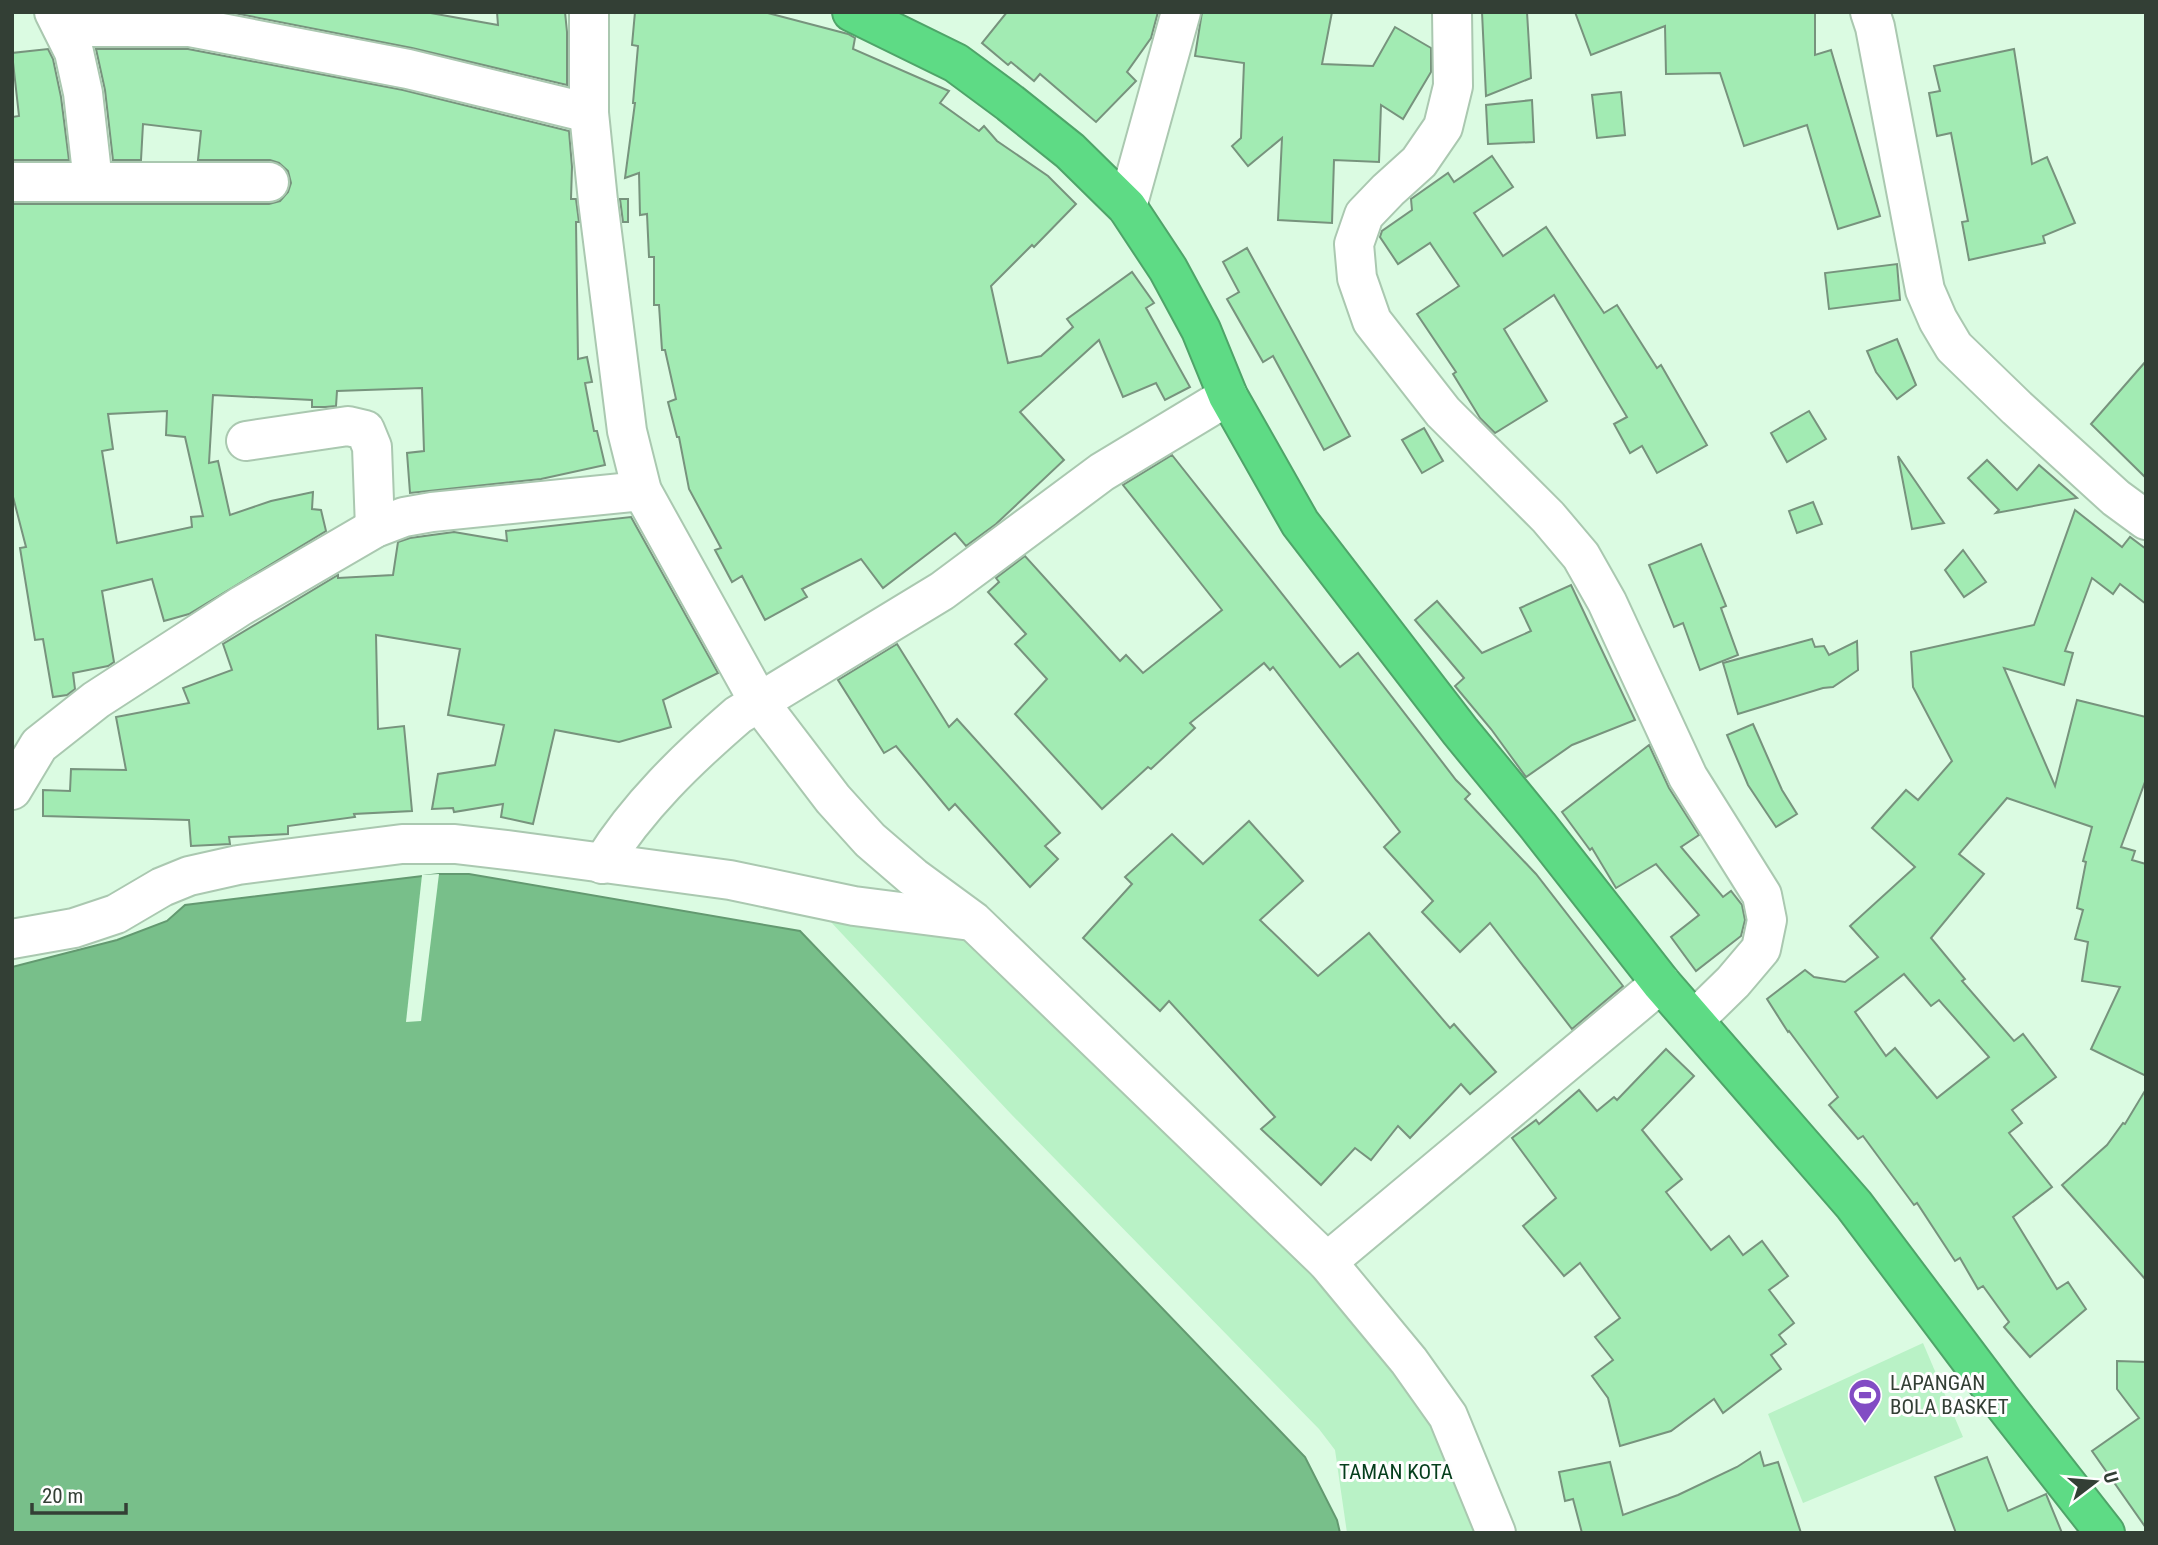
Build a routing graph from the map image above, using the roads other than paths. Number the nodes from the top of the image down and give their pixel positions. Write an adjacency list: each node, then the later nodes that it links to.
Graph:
1 (589, 12): 7 (street)
2 (852, 12): 11 (highway)
3 (1181, 12): 11 (street)
4 (1452, 12): 23 (street)
5 (1870, 12): 15 (street)
6 (58, 20): 7 (street); 9 (street)
7 (589, 113): 14 (street)
8 (12, 182): 9 (street)
9 (93, 182): 10 (street)
10 (269, 182)
11 (1127, 207): 12 (highway)
12 (1228, 396): 17 (street); 22 (highway)
13 (246, 441): 16 (street)
14 (642, 491): 16 (street); 17 (street)
15 (2146, 520)
16 (375, 528): 18 (street)
17 (759, 702): 19 (street); 20 (street)
18 (12, 790)
19 (602, 864): 20 (street); 21 (street)
20 (973, 921): 24 (street)
21 (12, 939)
22 (1661, 984): 23 (highway); 24 (street)
23 (1694, 1020): 26 (highway)
24 (1327, 1262): 25 (street)
25 (1496, 1533)
26 (2105, 1533)

